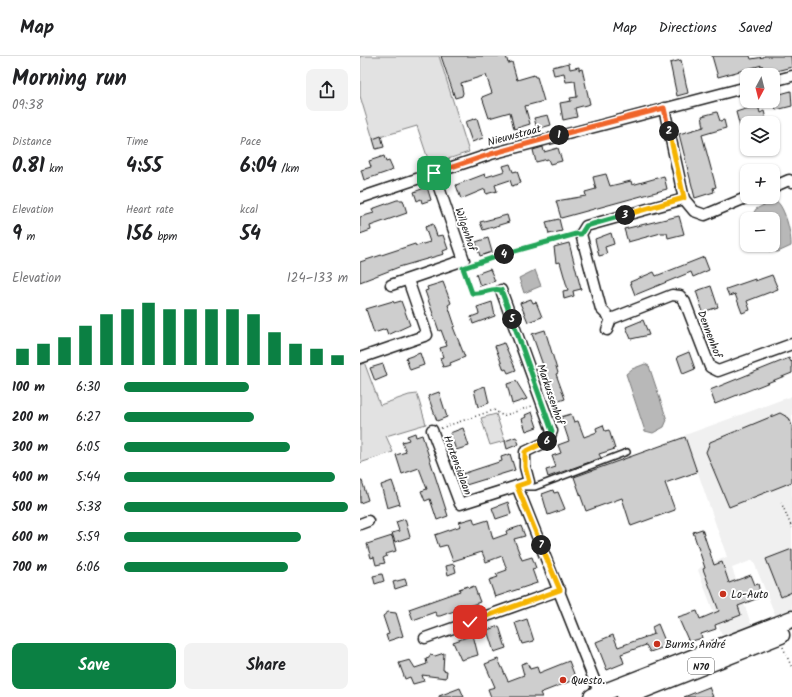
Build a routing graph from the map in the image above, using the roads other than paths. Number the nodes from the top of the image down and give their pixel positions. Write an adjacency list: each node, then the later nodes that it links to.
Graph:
1 (792, 76): 2 (street)
2 (780, 79)
3 (740, 89): 4 (street, Nieuwstraat)
4 (664, 108): 5 (street, Nieuwstraat); 9 (street)
5 (434, 173): 8 (street, Nieuwstraat); 11 (street, Wilgenhof)
6 (792, 182): 7 (street)
7 (780, 184)
8 (360, 198)
9 (684, 198): 10 (street); 14 (street)
10 (740, 200)
11 (408, 280): 12 (street, Wilgenhof); 17 (street)
12 (391, 285)
13 (501, 290): 20 (street, Markussenhof)
14 (611, 319): 15 (street); 16 (street, Dennenhof)
15 (607, 330)
16 (792, 344)
17 (360, 358)
18 (432, 430): 20 (street, Hortensialaan)
19 (627, 452): 20 (lane)
20 (517, 486): 21 (street)
21 (560, 590): 24 (street); 25 (street)
22 (792, 619): 25 (main road, N70)
23 (785, 633): 26 (main road, N70)
24 (425, 638)
25 (598, 696)
26 (625, 697)

